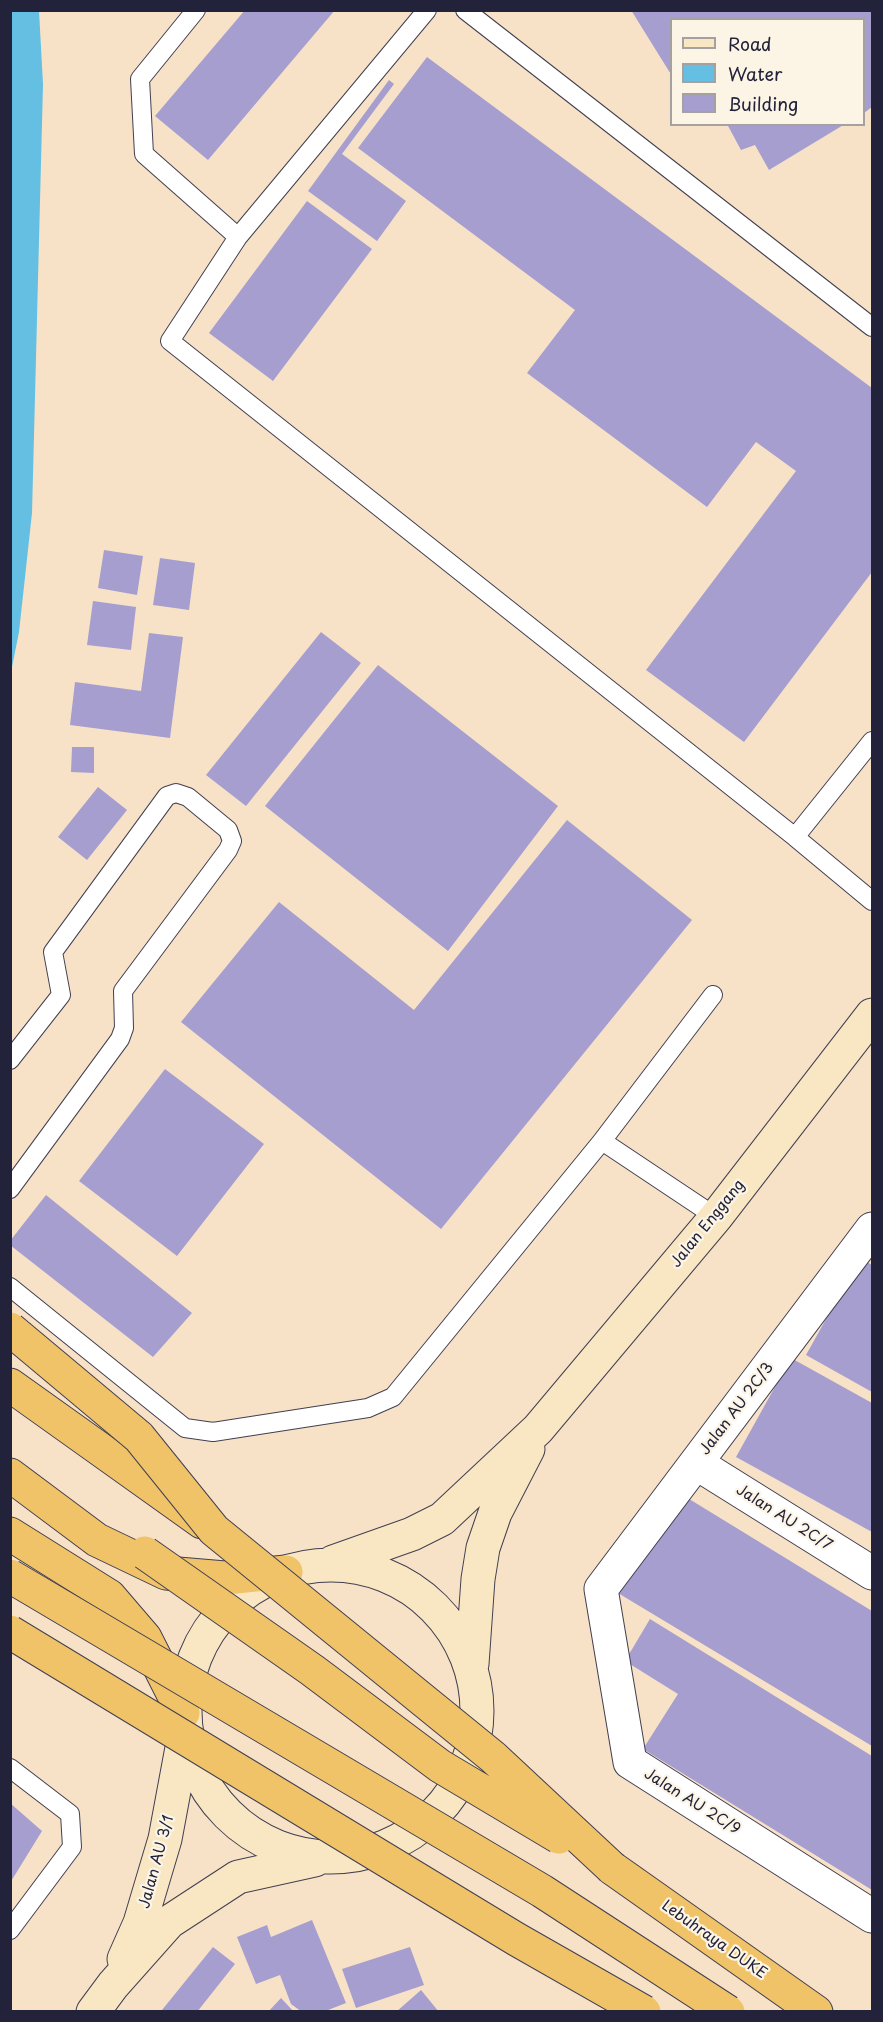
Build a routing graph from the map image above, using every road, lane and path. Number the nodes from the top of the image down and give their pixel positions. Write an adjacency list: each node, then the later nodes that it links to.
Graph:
1 (196, 10): 4 (lane)
2 (428, 10): 4 (lane)
3 (465, 10): 5 (lane)
4 (238, 237): 7 (lane)
5 (873, 327)
6 (873, 741): 7 (lane)
7 (795, 837): 8 (lane)
8 (873, 901)
9 (713, 995): 12 (lane)
10 (873, 1015): 14 (main road, Jalan Enggang)
11 (10, 1060): 13 (lane)
12 (602, 1141): 14 (lane); 16 (lane)
13 (10, 1189)
14 (716, 1217): 19 (main road, Jalan Enggang)
15 (873, 1229): 21 (street, Jalan AU 2C/3)
16 (10, 1287)
17 (10, 1329): 23 (highway, bridge)
18 (10, 1385): 23 (highway, bridge)
19 (538, 1429): 25 (main road, Jalan Enggang); 31 (main road, Jalan Enggang)
20 (10, 1455): 35 (highway, bridge)
21 (696, 1463): 27 (street, Jalan AU 2C/7); 29 (street, Jalan AU 2C/3)
22 (10, 1475): 26 (highway)
23 (214, 1530): 35 (highway, bridge)
24 (10, 1534): 32 (highway)
25 (326, 1564): 26 (main road, Jalan AU 3/1); 31 (main road)
26 (286, 1572): 32 (main road, Jalan AU 3/1)
27 (873, 1573)
28 (10, 1576): 41 (highway, bridge)
29 (601, 1589): 36 (street, Jalan AU 2C/9)
30 (10, 1632): 40 (highway, bridge)
31 (472, 1664): 34 (main road)
32 (184, 1723): 34 (main road); 38 (main road, Jalan AU 3/1)
33 (10, 1768): 37 (lane)
34 (325, 1857): 38 (main road, Jalan AU 3/1)
35 (612, 1868): 42 (highway, Lebuhraya DUKE)
36 (873, 1916)
37 (10, 1930)
38 (113, 1985): 39 (main road, Jalan AU 3/1)
39 (93, 2012)
40 (644, 2012)
41 (728, 2012)
42 (816, 2012)

